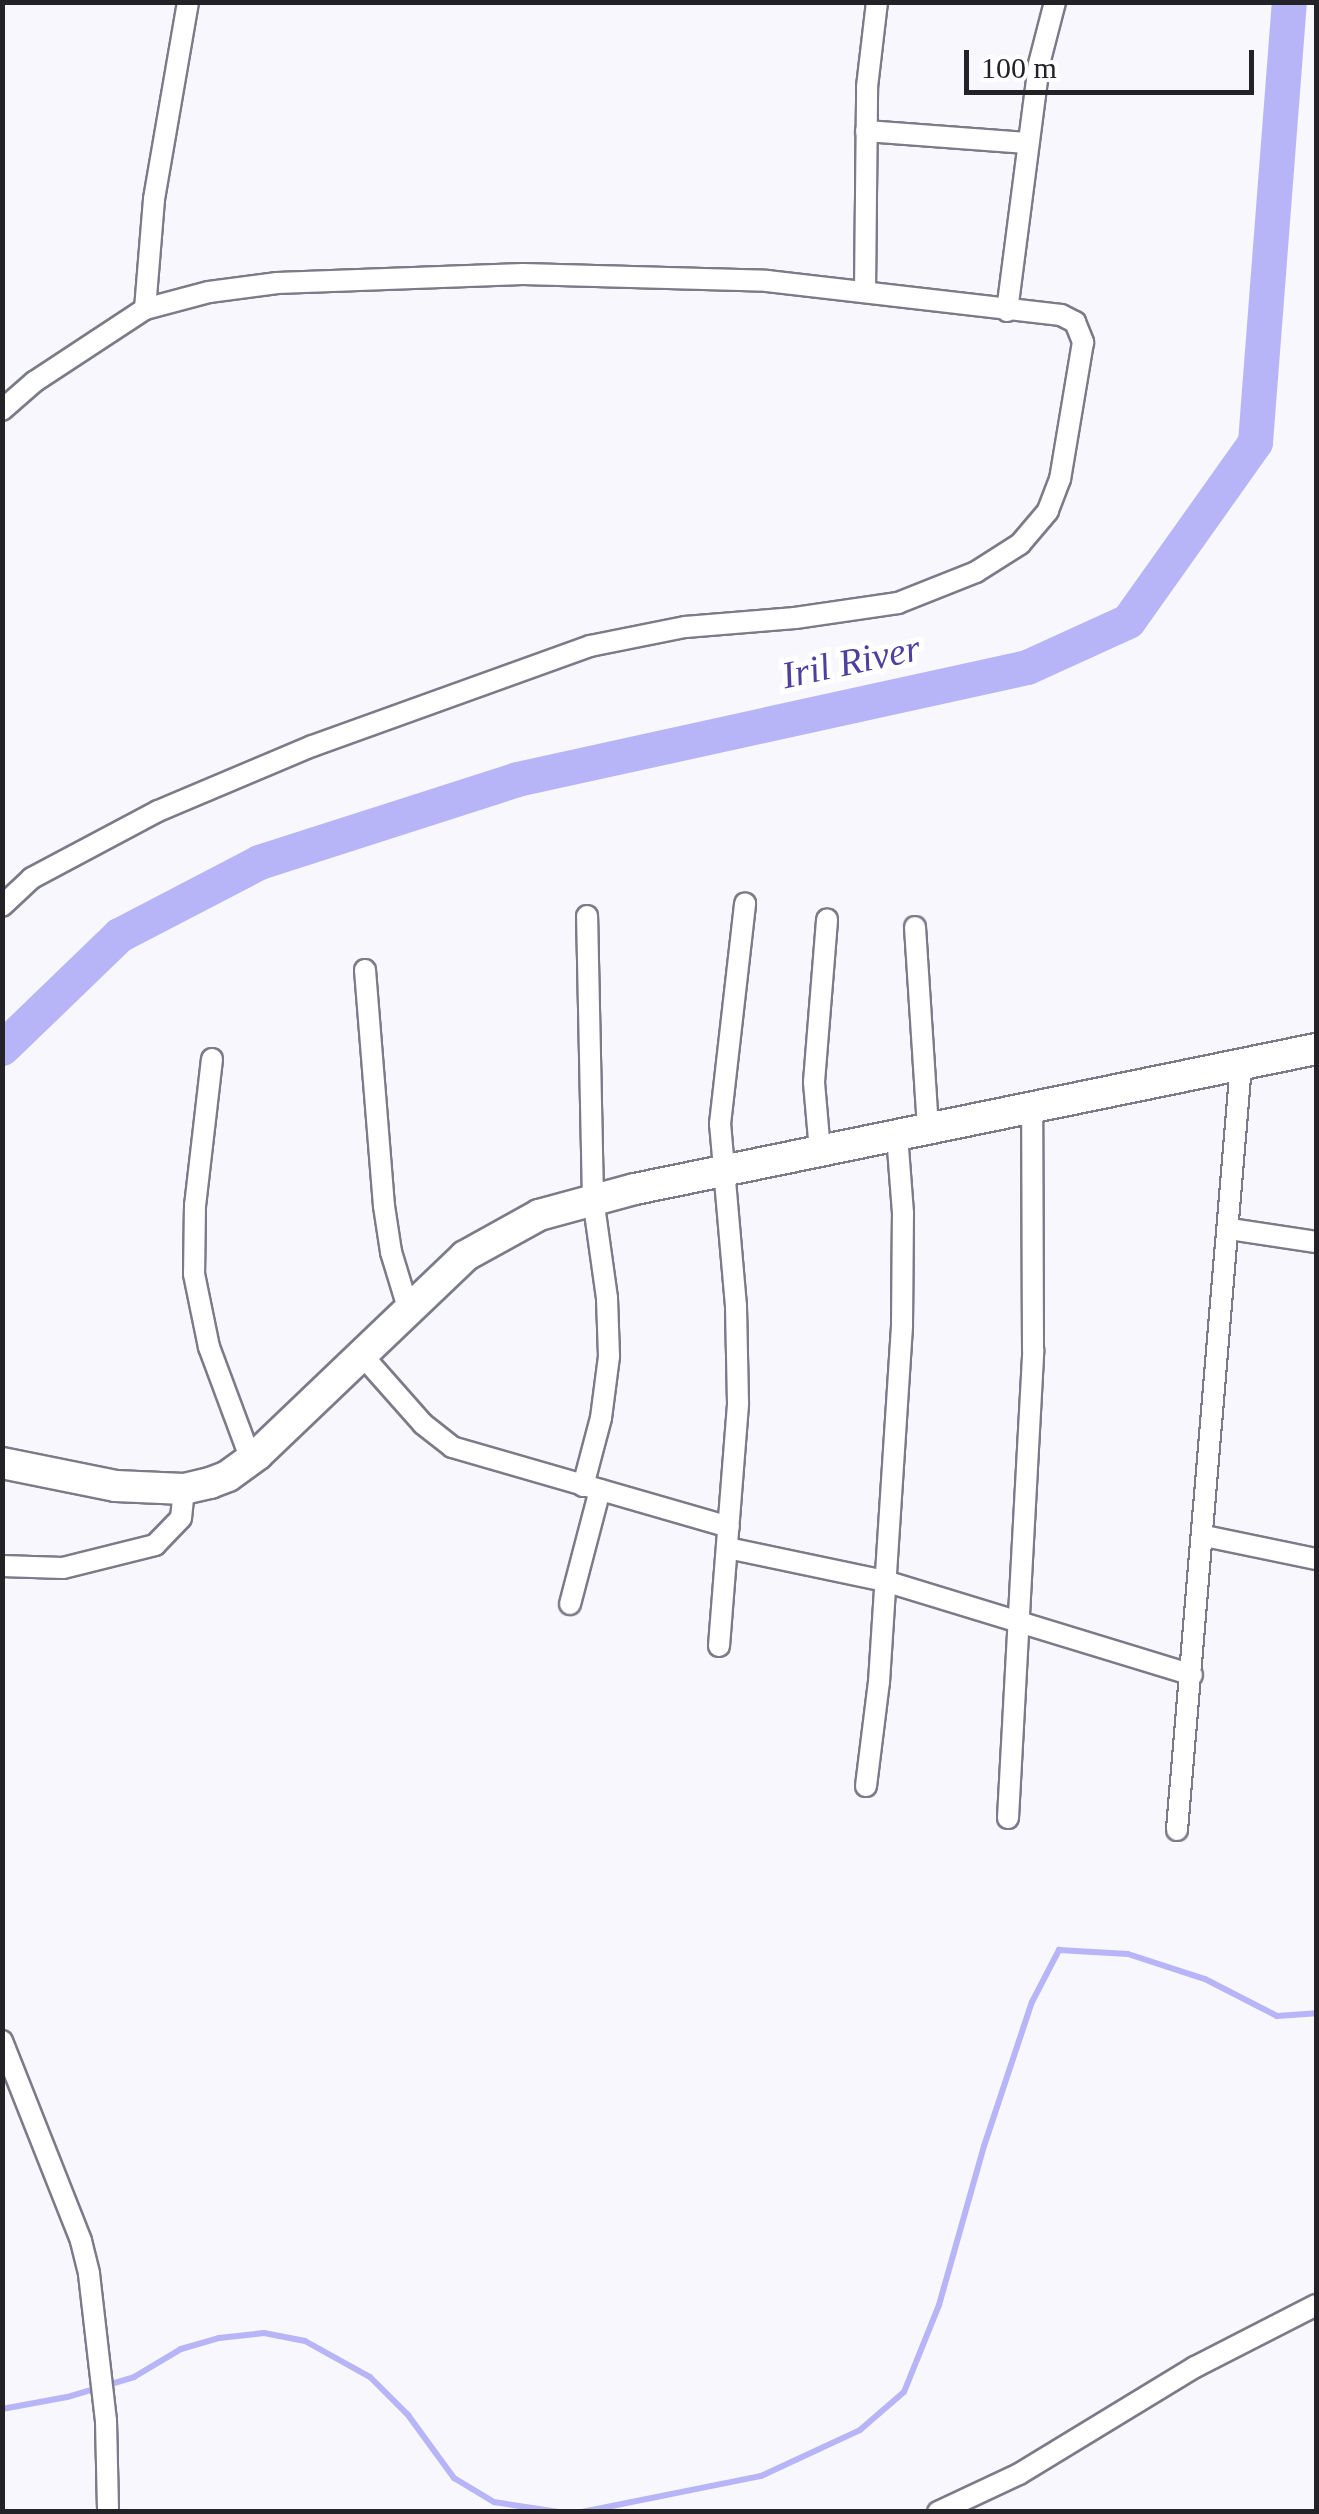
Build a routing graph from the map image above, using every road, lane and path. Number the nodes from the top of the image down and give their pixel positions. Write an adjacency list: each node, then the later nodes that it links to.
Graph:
1 (188, 2): 7 (street)
2 (877, 2): 4 (street)
3 (1055, 2): 5 (street)
4 (866, 132): 5 (street); 6 (street)
5 (1028, 144): 8 (street)
6 (865, 291): 7 (street); 8 (street)
7 (145, 309): 9 (street)
8 (1007, 311): 11 (street)
9 (2, 410)
10 (744, 902): 23 (street)
11 (2, 906)
12 (588, 916): 24 (street)
13 (827, 920): 22 (street)
14 (915, 928): 20 (street)
15 (365, 970): 27 (street)
16 (1316, 1050): 18 (highway)
17 (212, 1059): 29 (street)
18 (1240, 1065): 19 (highway); 25 (street)
19 (1032, 1108): 20 (highway); 39 (street)
20 (928, 1129): 21 (highway)
21 (897, 1135): 22 (highway); 37 (street)
22 (820, 1151): 23 (highway)
23 (722, 1171): 24 (highway); 34 (street)
24 (593, 1198): 27 (highway); 32 (street)
25 (1230, 1229): 26 (street); 33 (street)
26 (1316, 1242)
27 (408, 1308): 28 (highway)
28 (362, 1355): 29 (highway); 32 (street)
29 (251, 1460): 31 (highway)
30 (2, 1464): 31 (highway)
31 (184, 1488): 36 (street)
32 (591, 1488): 34 (street); 38 (street)
33 (1204, 1536): 35 (street); 41 (street)
34 (728, 1537): 37 (street); 40 (street)
35 (1316, 1559)
36 (2, 1566)
37 (885, 1581): 39 (street); 42 (street)
38 (570, 1604)
39 (1019, 1623): 41 (street); 43 (street)
40 (720, 1646)
41 (1192, 1675): 44 (street)
42 (866, 1786)
43 (1008, 1818)
44 (1178, 1830)
45 (2, 2041): 47 (street)
46 (1316, 2305): 48 (street)
47 (108, 2512)
48 (938, 2512)

